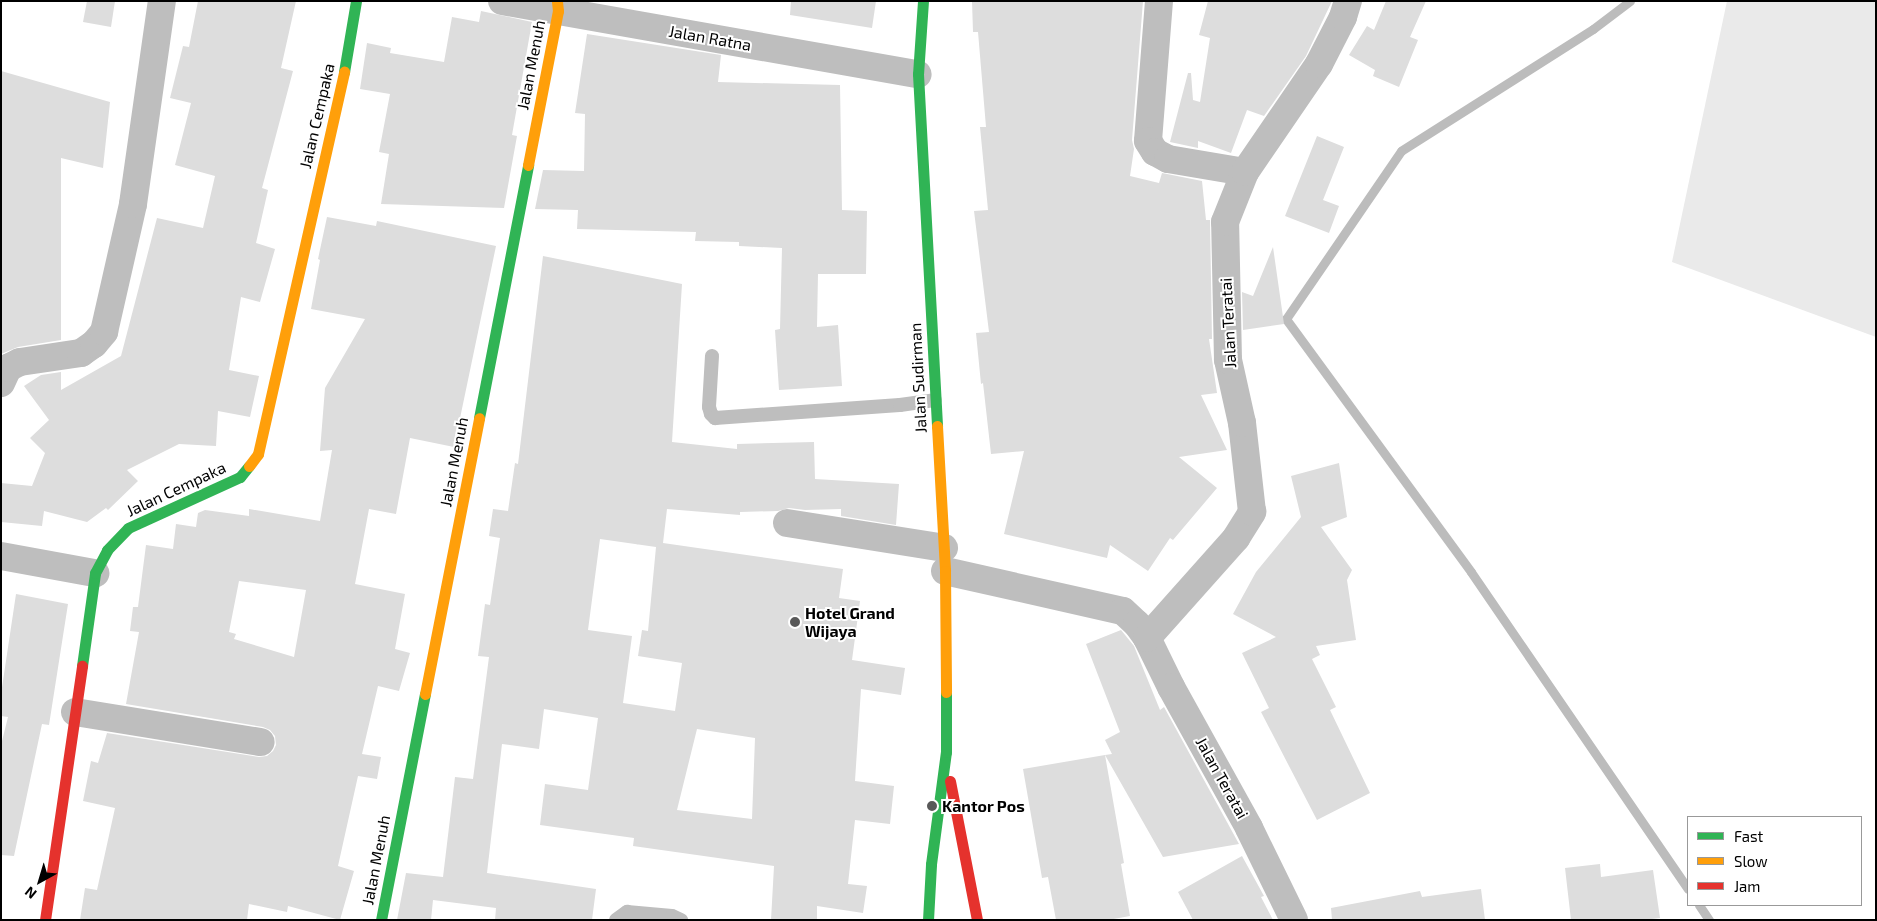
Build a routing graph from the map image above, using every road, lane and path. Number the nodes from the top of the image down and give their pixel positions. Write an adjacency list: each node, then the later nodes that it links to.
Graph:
1 (162, 1): 11 (street)
2 (356, 1): 16 (street, Jalan Cempaka)
3 (502, 1): 7 (street, Jalan Ratna)
4 (922, 1): 8 (street, Jalan Sudirman)
5 (1158, 1): 9 (street)
6 (1348, 1): 9 (street, Jalan Teratai)
7 (558, 6): 8 (street, Jalan Ratna); 22 (street, Jalan Menuh)
8 (918, 74): 12 (street, Jalan Sudirman)
9 (1245, 172): 17 (street, Jalan Teratai)
10 (712, 356): 12 (lane)
11 (1, 383)
12 (935, 400): 15 (street, Jalan Sudirman)
13 (787, 523): 15 (street, Jalan Teratai)
14 (1, 556): 16 (street)
15 (944, 560): 17 (street, Jalan Teratai); 20 (street, Jalan Sudirman)
16 (95, 573): 18 (street, Jalan Cempaka)
17 (1147, 638): 27 (street, Jalan Teratai)
18 (75, 712): 19 (street); 21 (street, Jalan Cempaka)
19 (261, 742)
20 (946, 752): 25 (street, Jalan Sudirman); 26 (street, Jalan Sudirman)
21 (44, 920)
22 (381, 920)
23 (616, 920): 24 (lane)
24 (681, 920)
25 (928, 920)
26 (977, 920)
27 (1294, 920)

